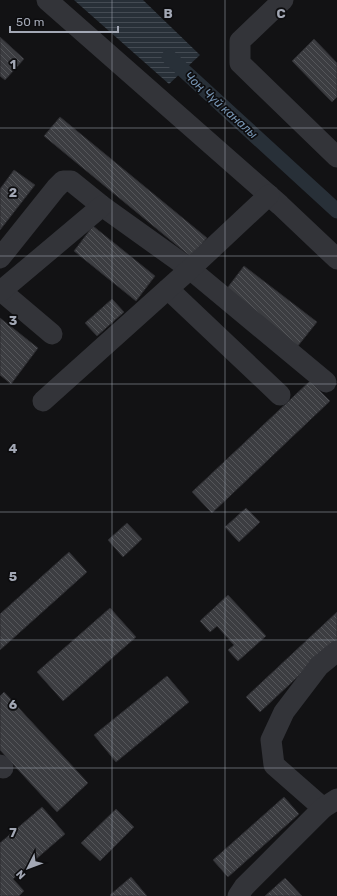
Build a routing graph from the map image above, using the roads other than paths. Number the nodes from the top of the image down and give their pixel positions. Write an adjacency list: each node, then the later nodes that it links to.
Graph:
1 (47, 0): 4 (street)
2 (283, 0): 3 (street)
3 (337, 157)
4 (269, 196): 7 (street); 8 (street)
5 (102, 206): 6 (street); 8 (street); 10 (street)
6 (0, 258)
7 (337, 259)
8 (190, 269): 9 (street); 12 (street)
9 (168, 289): 13 (street); 14 (street)
10 (1, 290): 11 (street)
11 (52, 334)
12 (326, 382)
13 (280, 395)
14 (43, 401)
15 (337, 651): 16 (street)
16 (330, 803): 17 (street)
17 (238, 896)

